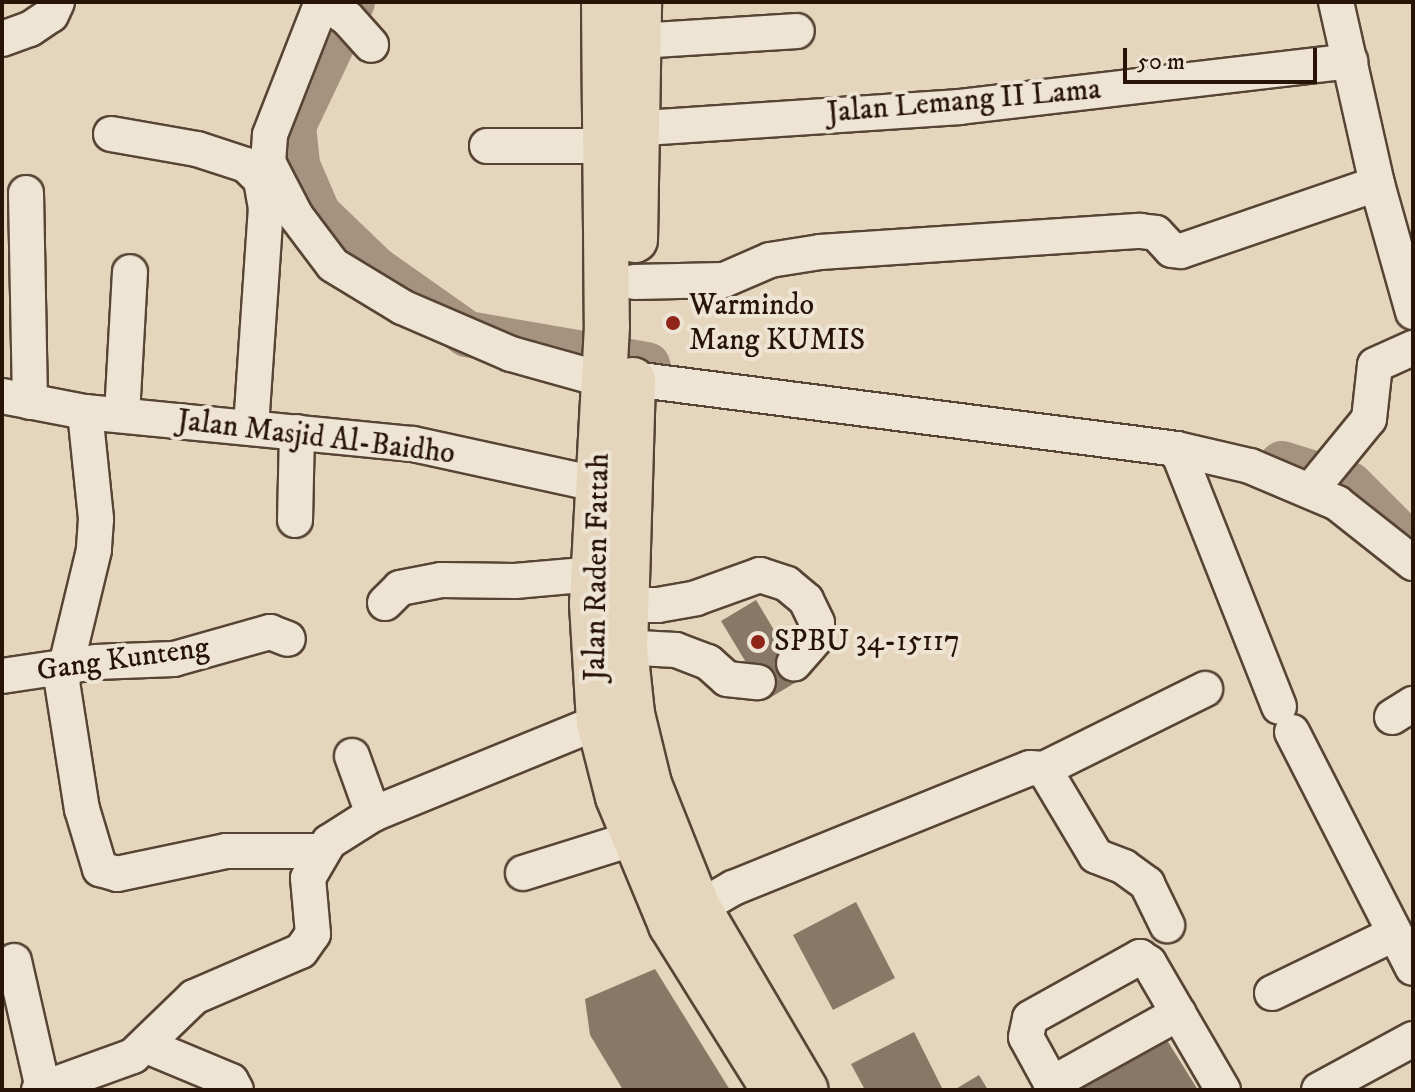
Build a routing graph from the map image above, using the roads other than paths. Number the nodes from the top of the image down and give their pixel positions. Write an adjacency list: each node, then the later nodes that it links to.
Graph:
1 (57, 2): 7 (street)
2 (604, 2): 11 (main road, Jalan Raden Fattah)
3 (1336, 2): 9 (street)
4 (329, 7): 8 (street); 20 (street)
5 (639, 22): 6 (street); 11 (main road, Jalan Raden Fattah)
6 (797, 31)
7 (2, 39)
8 (371, 45)
9 (1350, 61): 11 (street, Jalan Lemang II Lama); 13 (street)
10 (111, 134): 24 (street)
11 (616, 135): 12 (street, Jalan Lemang II Lama); 16 (main road, Jalan Raden Fattah); 18 (main road, Jalan Raden Fattah)
12 (487, 146)
13 (1377, 184): 16 (street); 17 (street)
14 (26, 193): 21 (street)
15 (130, 272): 23 (street)
16 (634, 282): 18 (main road, Jalan Raden Fattah)
17 (1413, 312)
18 (620, 326): 20 (main road, Jalan Raden Fattah)
19 (1413, 348): 27 (street)
20 (619, 375): 26 (street); 28 (main road, Jalan Raden Fattah)
21 (16, 399): 22 (street, Jalan Masjid Al-Baidho)
22 (85, 412): 23 (street, Jalan Masjid Al-Baidho); 35 (street)
23 (122, 415): 24 (street, Jalan Masjid Al-Baidho)
24 (251, 426): 25 (street, Jalan Masjid Al-Baidho)
25 (297, 432): 28 (street, Jalan Masjid Al-Baidho); 29 (street)
26 (1177, 449): 27 (street); 48 (street)
27 (1318, 479): 30 (street)
28 (613, 488): 32 (main road, Jalan Raden Fattah)
29 (295, 520)
30 (1413, 563)
31 (385, 603): 32 (street)
32 (606, 615): 34 (street); 37 (street); 39 (main road, Jalan Raden Fattah); 46 (main road, Jalan Raden Fattah)
33 (288, 639): 35 (street, Gang Kunteng)
34 (794, 663)
35 (64, 670): 36 (street, Gang Kunteng); 44 (street)
36 (2, 676)
37 (758, 682)
38 (1205, 689): 41 (street)
39 (599, 722): 42 (street); 43 (main road, Jalan Raden Fattah)
40 (352, 756): 42 (street)
41 (1044, 769): 46 (street); 47 (street)
42 (373, 814): 44 (street)
43 (635, 838): 45 (street); 46 (main road, Jalan Raden Fattah)
44 (319, 851): 54 (street)
45 (523, 873)
46 (685, 916): 58 (main road, Jalan Raden Fattah); 59 (main road, Jalan Raden Fattah)
47 (1167, 925)
48 (1394, 934): 50 (street); 51 (street)
49 (14, 961): 56 (street)
50 (1413, 968)
51 (1272, 993)
52 (1179, 1013): 55 (street); 55 (street); 60 (street)
53 (1413, 1039): 61 (street)
54 (147, 1046): 56 (street); 57 (street)
55 (1053, 1087)
56 (41, 1090)
57 (236, 1090)
58 (774, 1090)
59 (806, 1090)
60 (1223, 1090)
61 (1319, 1090)

